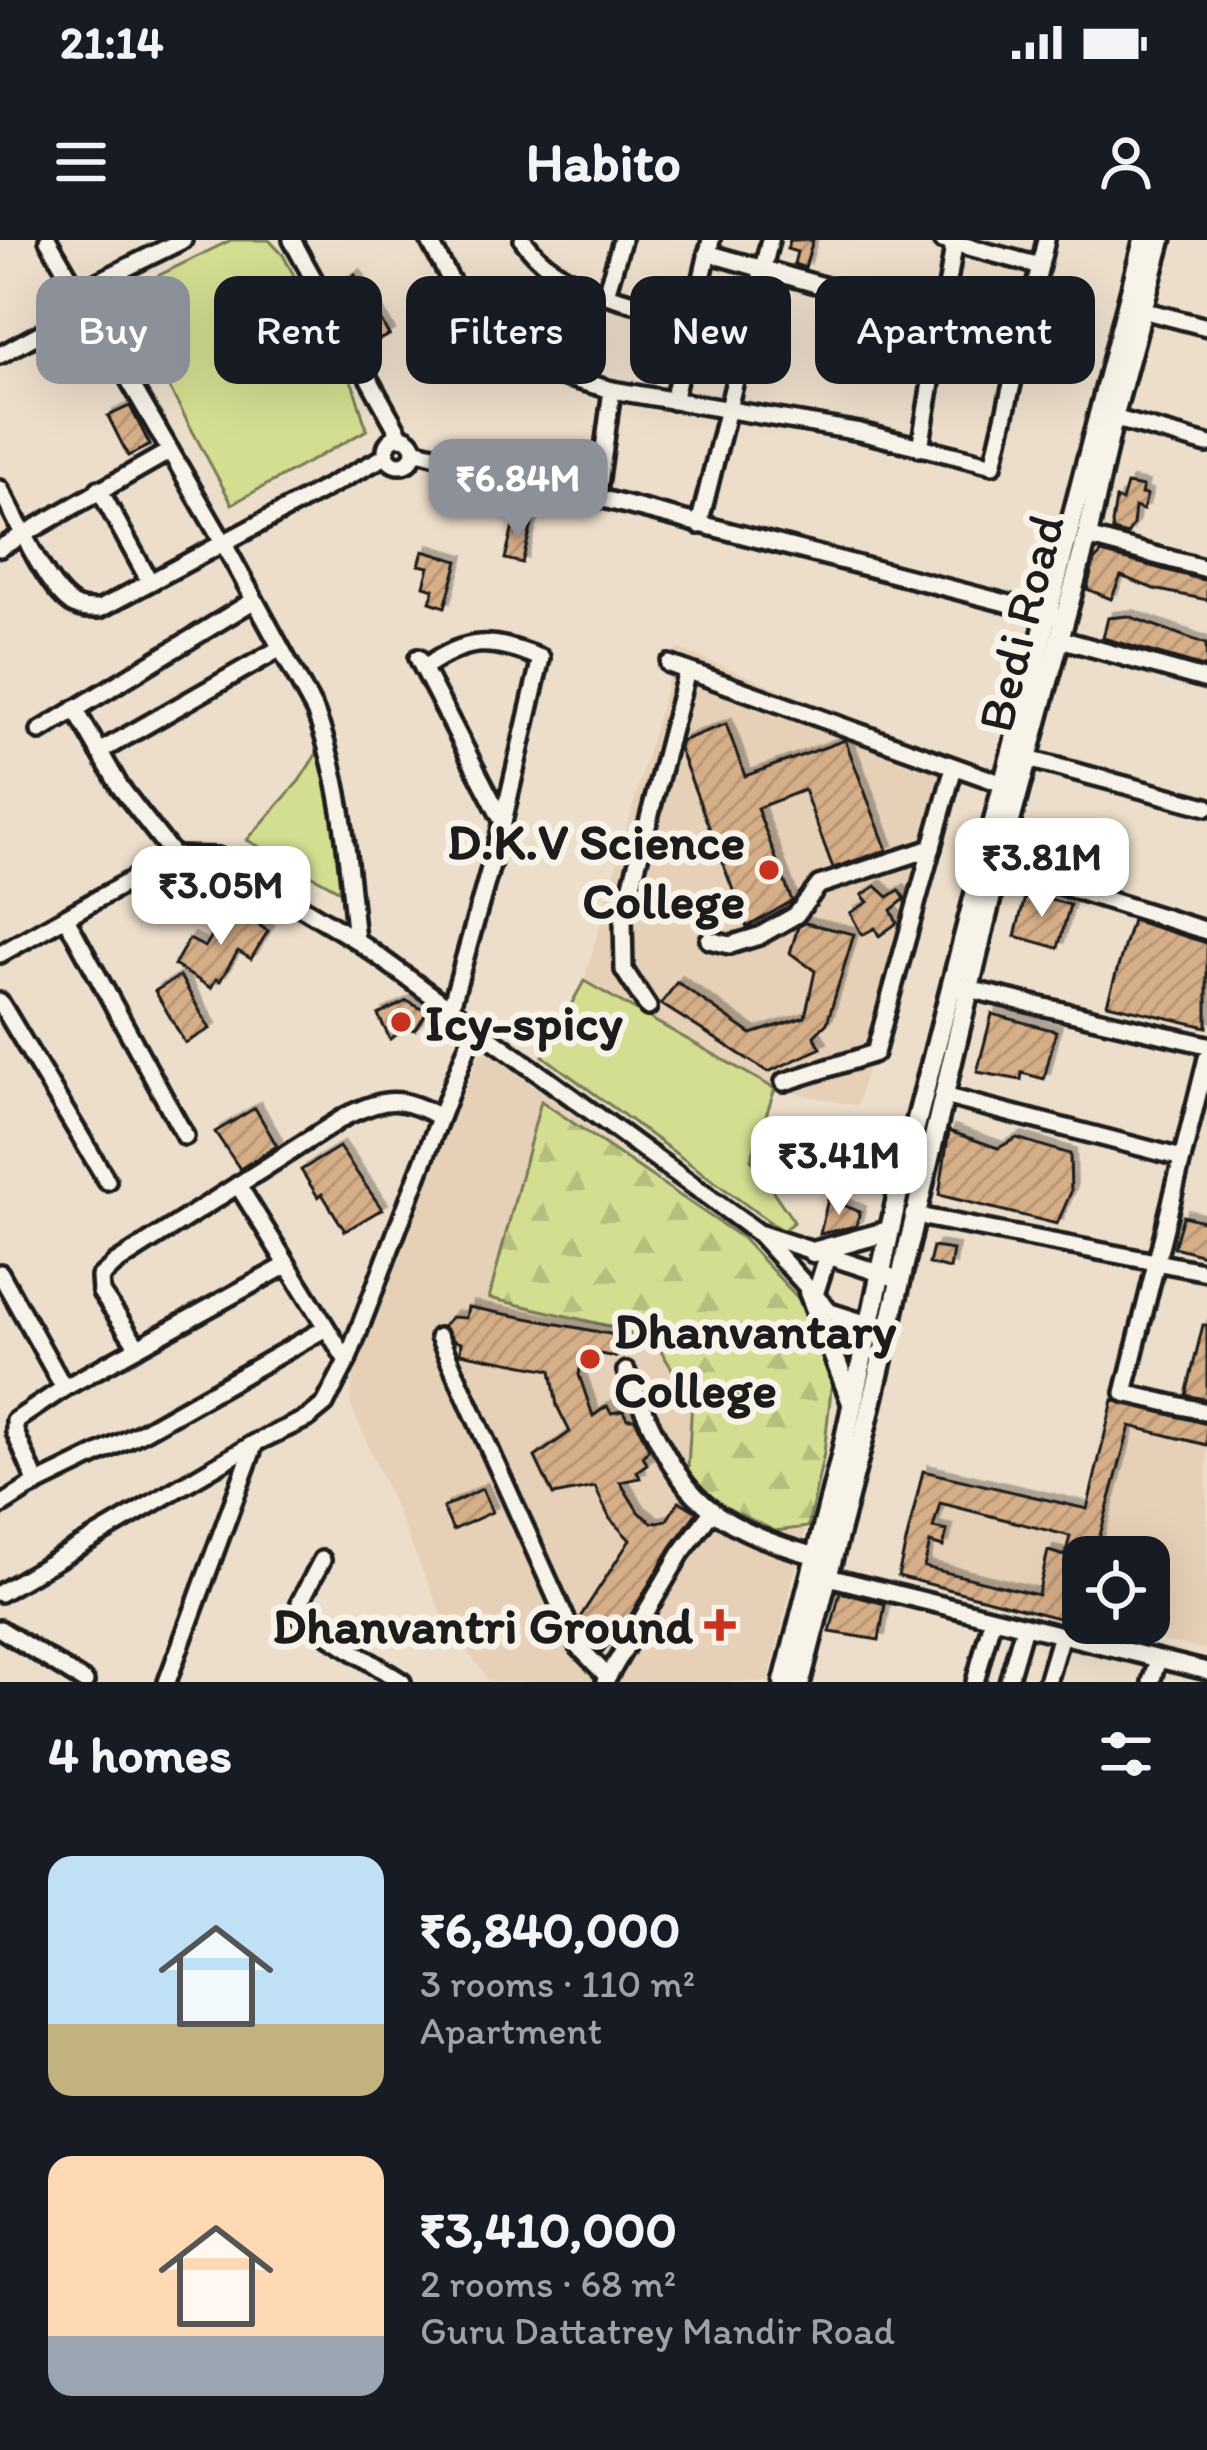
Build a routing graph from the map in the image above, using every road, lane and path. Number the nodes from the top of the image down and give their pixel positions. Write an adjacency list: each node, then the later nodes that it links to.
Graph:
1 (48, 240): 15 (street)
2 (183, 240): 16 (street)
3 (292, 240): 36 (street)
4 (523, 240): 17 (street)
5 (622, 240): 22 (street)
6 (770, 240): 14 (street)
7 (1046, 240): 13 (street)
8 (1144, 240): 53 (main road, Bedi Road)
9 (1161, 240): 24 (main road, Bedi Road)
10 (432, 241): 32 (street)
11 (951, 241): 13 (street); 19 (street)
12 (709, 246): 14 (street); 18 (street)
13 (1040, 266): 20 (street)
14 (763, 268): 21 (street); 34 (street)
15 (68, 276)
16 (110, 276)
17 (559, 276)
18 (702, 276)
19 (947, 276)
20 (1038, 276)
21 (815, 283)
22 (606, 294): 23 (street)
23 (630, 301)
24 (1142, 310): 25 (street); 35 (main road, Bedi Road)
25 (1207, 327)
26 (36, 336): 27 (street)
27 (0, 356)
28 (131, 384): 40 (street)
29 (677, 384): 33 (street)
30 (931, 384): 38 (street)
31 (1012, 384): 38 (street)
32 (612, 390): 33 (street); 44 (street)
33 (673, 401): 34 (street)
34 (727, 411): 38 (street); 45 (street)
35 (1113, 418): 37 (street); 47 (main road, Bedi Road)
36 (401, 437): 39 (street); 41 (street)
37 (1207, 444)
38 (920, 448)
39 (414, 449): 41 (street); 44 (street)
40 (170, 451): 43 (street); 48 (street)
41 (386, 456): 48 (street)
42 (0, 489): 46 (street)
43 (99, 489): 46 (street); 51 (street)
44 (597, 500): 45 (street)
45 (699, 525): 53 (street)
46 (24, 533): 49 (street); 51 (street)
47 (1087, 537): 50 (street); 53 (main road, Bedi Road)
48 (224, 544): 51 (street); 52 (street)
49 (0, 548)
50 (1207, 569)
51 (150, 583)
52 (253, 601): 55 (street); 59 (street)
53 (1055, 616): 54 (main road, Bedi Road); 64 (main road, Bedi Road)
54 (1060, 639): 58 (street); 62 (main road, Bedi Road)
55 (279, 649): 61 (street); 72 (street)
56 (669, 664): 57 (street)
57 (687, 671): 63 (street); 78 (street)
58 (1207, 680)
59 (75, 709): 60 (street); 61 (street)
60 (40, 731)
61 (99, 752): 68 (street)
62 (1028, 759): 65 (street); 69 (main road, Bedi Road)
63 (954, 766): 64 (street); 67 (street)
64 (1003, 784): 75 (main road, Bedi Road)
65 (1207, 807)
66 (503, 822): 66 (street); 77 (street)
67 (932, 848): 73 (street); 82 (street)
68 (174, 856): 70 (street); 72 (street)
69 (998, 866): 71 (street); 75 (main road, Bedi Road)
70 (66, 918): 74 (street); 85 (street)
71 (1207, 931)
72 (356, 940): 77 (street)
73 (709, 940)
74 (0, 954)
75 (960, 987): 80 (street); 83 (main road, Bedi Road); 90 (main road, Bedi Road)
76 (0, 1002): 87 (street)
77 (452, 1007): 79 (street)
78 (648, 1007)
79 (476, 1024): 84 (street); 91 (street)
80 (1207, 1045)
81 (1207, 1058): 86 (street)
82 (784, 1082)
83 (944, 1096): 86 (street); 89 (main road, Bedi Road)
84 (440, 1118): 88 (street); 103 (street)
85 (185, 1136)
86 (1182, 1159): 93 (street)
87 (107, 1180)
88 (238, 1185): 94 (street); 102 (street)
89 (913, 1215): 93 (street); 97 (main road, Bedi Road)
90 (889, 1231): 92 (main road); 97 (main road, Bedi Road)
91 (758, 1233): 92 (street); 98 (street)
92 (820, 1254): 97 (street); 98 (street)
93 (1156, 1262): 95 (street); 107 (street)
94 (287, 1265): 100 (street); 102 (street)
95 (1207, 1272)
96 (0, 1273): 105 (street)
97 (889, 1276): 99 (main road); 99 (main road, Bedi Road)
98 (812, 1295): 99 (street); 106 (main road)
99 (877, 1327): 106 (main road); 114 (main road)
100 (326, 1328): 103 (street); 109 (street)
101 (439, 1337): 122 (street)
102 (138, 1347): 105 (street)
103 (347, 1361): 108 (street)
104 (626, 1371): 111 (street)
105 (64, 1388): 109 (street)
106 (853, 1405): 112 (main road)
107 (1207, 1412)
108 (255, 1443): 115 (street); 124 (street)
109 (37, 1484): 110 (street)
110 (0, 1506)
111 (711, 1514): 112 (street); 122 (street)
112 (816, 1556): 126 (main road)
113 (322, 1560): 125 (street)
114 (828, 1577): 116 (street); 127 (main road)
115 (0, 1593)
116 (992, 1620): 117 (street); 128 (street)
117 (1024, 1627): 119 (street); 129 (street)
118 (0, 1629): 123 (street)
119 (1061, 1635): 120 (street); 130 (street)
120 (1158, 1659): 121 (street); 131 (street)
121 (1207, 1671)
122 (607, 1679)
123 (85, 1682)
124 (167, 1682)
125 (402, 1682)
126 (784, 1682)
127 (800, 1682)
128 (974, 1682)
129 (1008, 1682)
130 (1048, 1682)
131 (1151, 1682)

